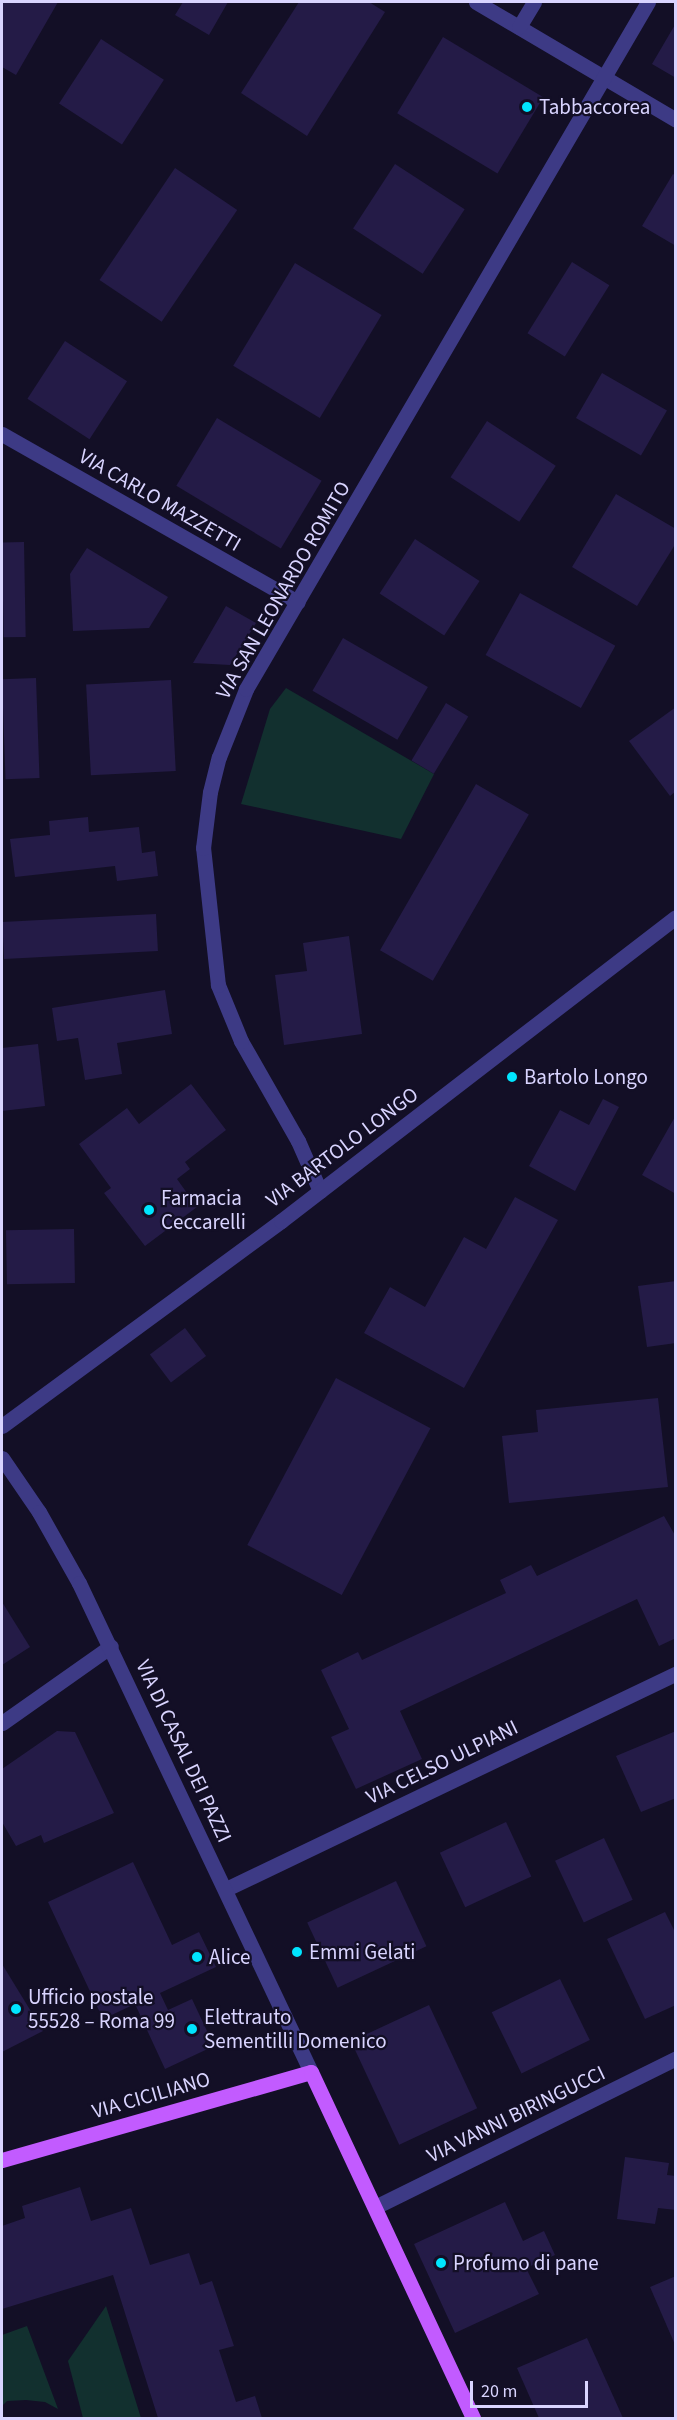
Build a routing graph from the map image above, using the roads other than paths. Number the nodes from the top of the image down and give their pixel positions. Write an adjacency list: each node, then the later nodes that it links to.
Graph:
1 (476, 2): 4 (street)
2 (534, 2): 4 (street)
3 (648, 2): 5 (street, VIA SAN LEONARDO ROMITO)
4 (519, 27): 5 (street)
5 (603, 78): 6 (street); 8 (street, VIA SAN LEONARDO ROMITO)
6 (675, 120)
7 (2, 434): 8 (street, VIA CARLO MAZZETTI)
8 (298, 602): 10 (street, VIA SAN LEONARDO ROMITO)
9 (675, 917): 10 (street, VIA BARTOLO LONGO)
10 (320, 1191): 11 (street, VIA BARTOLO LONGO)
11 (2, 1426)
12 (2, 1458): 13 (street, VIA DI CASAL DEI PAZZI)
13 (111, 1646): 15 (street); 16 (street, VIA DI CASAL DEI PAZZI)
14 (675, 1673): 16 (street, VIA CELSO ULPIANI)
15 (2, 1724)
16 (226, 1889): 18 (street, VIA DI CASAL DEI PAZZI)
17 (675, 2058): 20 (street, VIA VANNI BIRINGUCCI)
18 (311, 2072): 19 (main road, VIA CICILIANO); 20 (main road)
19 (2, 2160)
20 (375, 2207): 21 (main road)
21 (473, 2418)

